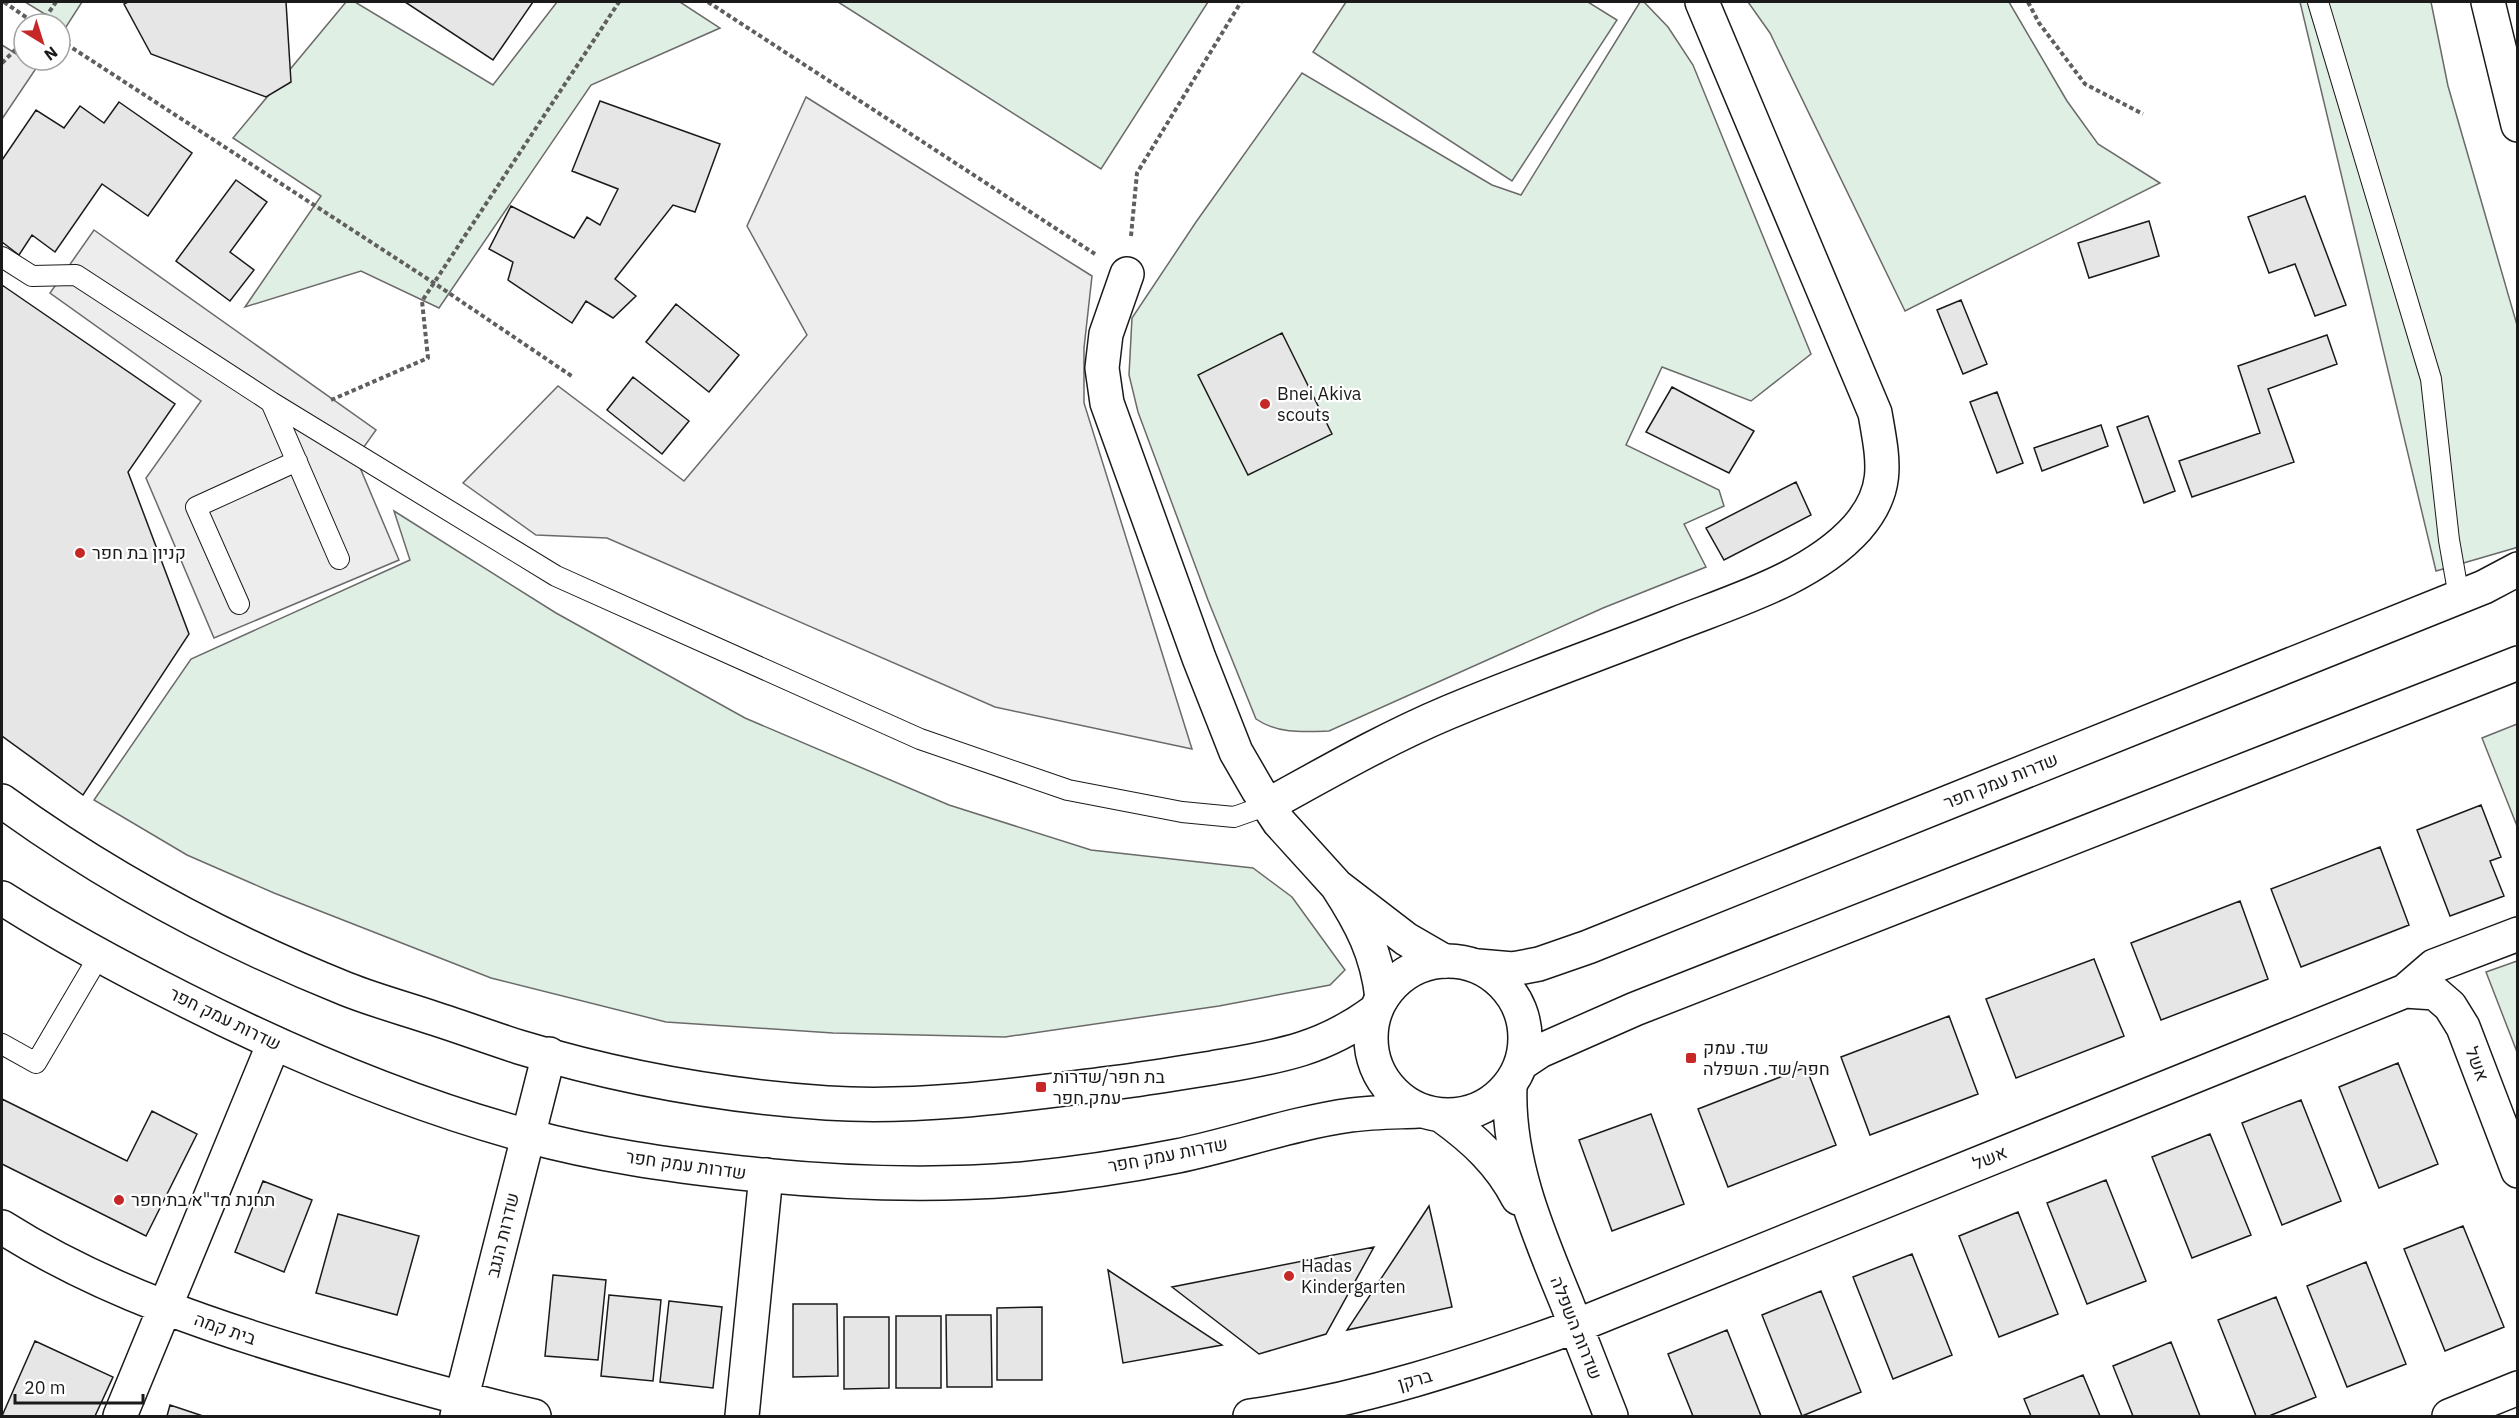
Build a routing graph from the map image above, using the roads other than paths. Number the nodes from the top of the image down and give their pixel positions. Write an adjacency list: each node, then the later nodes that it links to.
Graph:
1 (1702, 2): 15 (street)
2 (2318, 2): 11 (lane)
3 (2488, 2): 4 (street)
4 (2517, 125)
5 (2, 257): 7 (lane)
6 (1126, 274): 15 (street)
7 (271, 402): 8 (lane); 15 (lane)
8 (297, 461): 9 (lane); 12 (lane)
9 (339, 559)
10 (2517, 569): 11 (street, שדרות עמק חפר)
11 (2459, 597): 21 (street, שדרות עמק חפר)
12 (239, 604)
13 (2517, 663): 27 (street)
14 (2, 801): 26 (street)
15 (1268, 805): 16 (street)
16 (1337, 886): 20 (street); 23 (street)
17 (2, 898): 19 (street, שדרות עמק חפר)
18 (2517, 934): 22 (street, אשל)
19 (99, 956): 24 (street, שדרות עמק חפר); 25 (lane)
20 (1444, 961): 21 (street); 23 (street)
21 (1478, 966): 27 (street)
22 (2405, 991): 30 (street, אשל); 35 (street, אשל)
23 (1379, 1005): 26 (street); 28 (street)
24 (274, 1043): 29 (street, שדרות עמק חפר); 34 (street)
25 (2, 1044)
26 (549, 1054): 29 (street, שדרות הנגב)
27 (1516, 1075): 28 (street); 33 (street, שדרות השפלה)
28 (1430, 1113): 31 (street, שדרות עמק חפר); 33 (street, שדרות השפלה)
29 (528, 1136): 31 (street, שדרות עמק חפר); 37 (street, שדרות הנגב)
30 (2517, 1171)
31 (766, 1175): 40 (street)
32 (2, 1227): 34 (street, בית קמה)
33 (1540, 1239): 35 (street, שדרות השפלה)
34 (165, 1308): 37 (street, בית קמה); 38 (street)
35 (1576, 1326): 41 (street, ברקן); 42 (street, שדרות השפלה)
36 (2517, 1388): 43 (street)
37 (459, 1408): 39 (street)
38 (120, 1416)
39 (534, 1416)
40 (742, 1416)
41 (1250, 1416)
42 (1611, 1416)
43 (2449, 1416)

